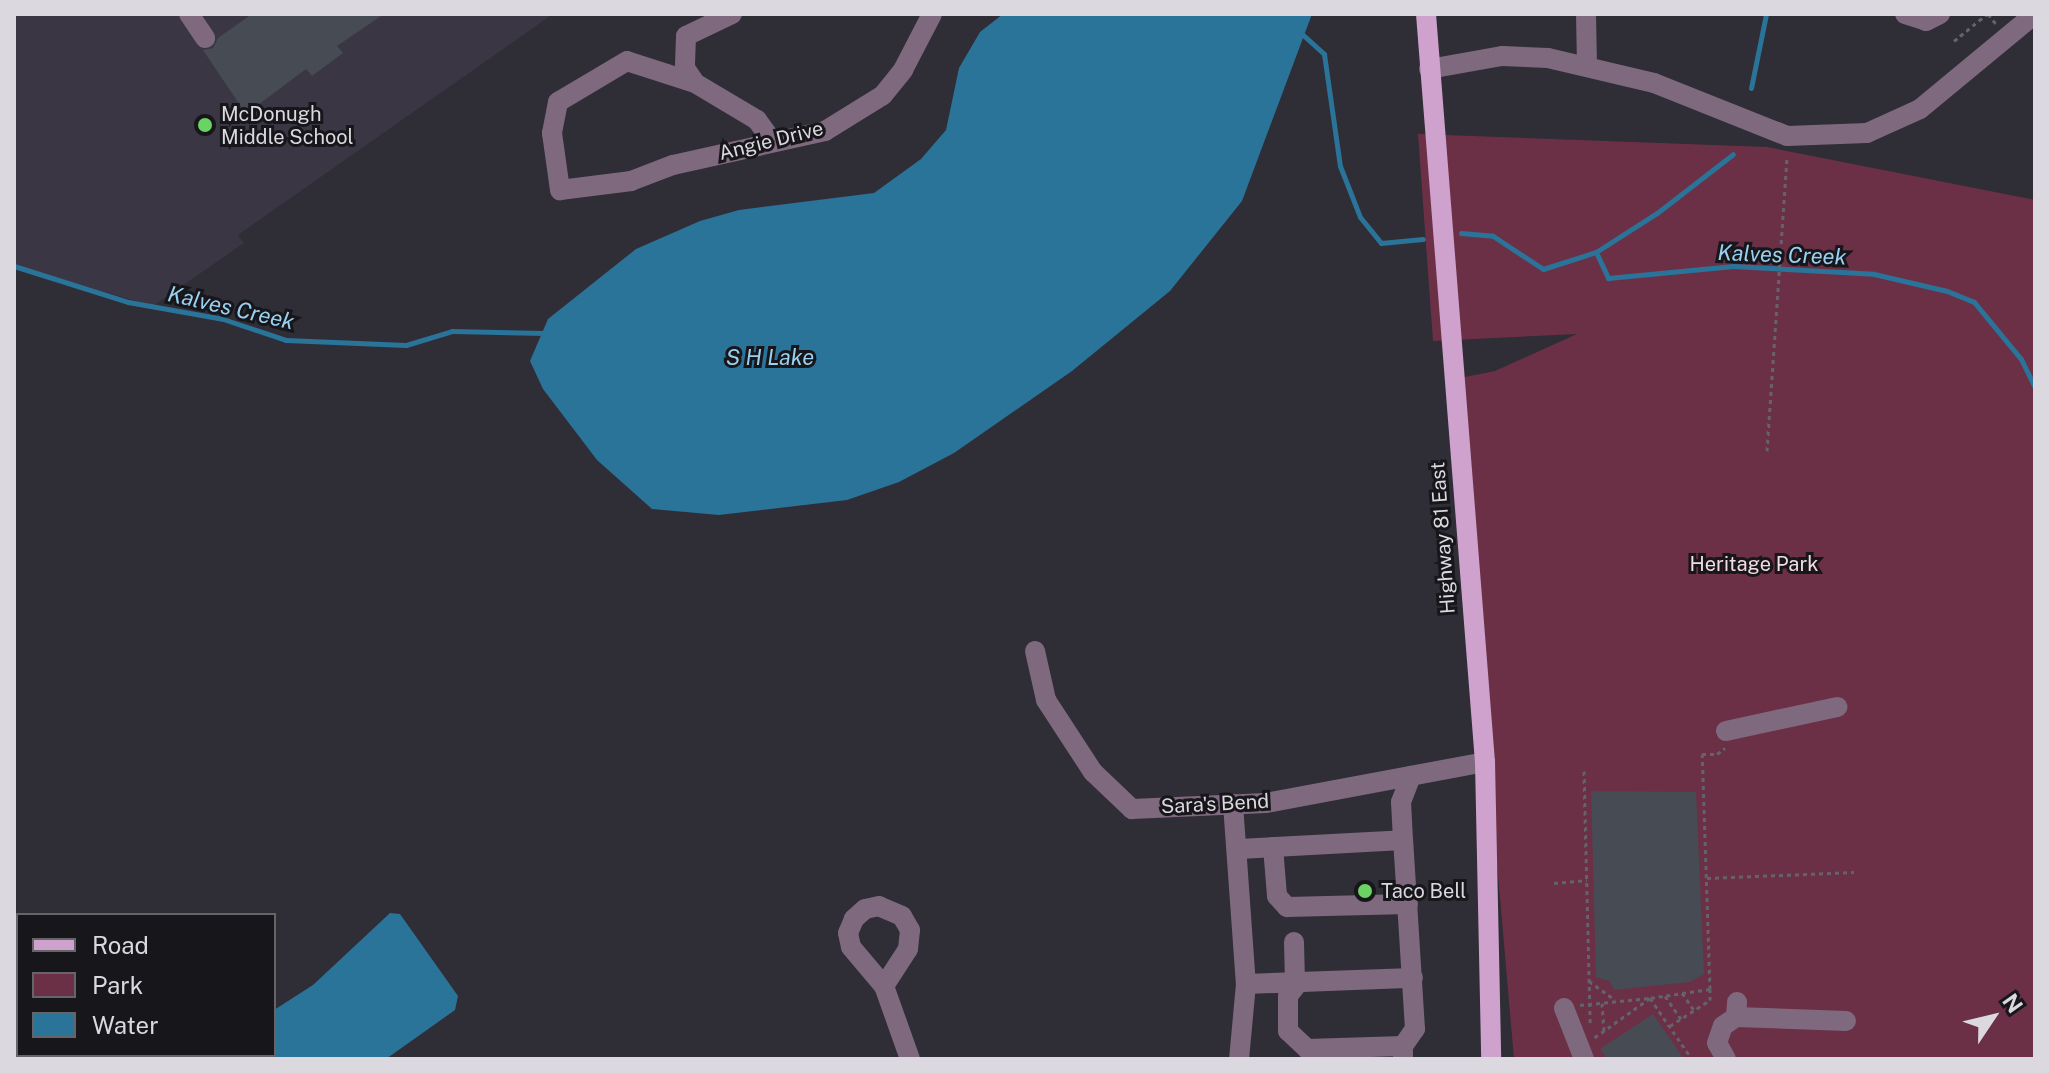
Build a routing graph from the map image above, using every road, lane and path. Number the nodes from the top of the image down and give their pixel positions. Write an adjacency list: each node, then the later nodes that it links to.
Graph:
1 (189, 14): 11 (street)
2 (732, 14): 15 (street)
3 (932, 14): 16 (street, Angie Drive)
4 (1426, 14): 14 (main road, Highway 81 East)
5 (1586, 14): 13 (street)
6 (1905, 14): 7 (street)
7 (1940, 14)
8 (1988, 14): 10 (path); 12 (path)
9 (2029, 21): 13 (street)
10 (2000, 28)
11 (205, 38)
12 (1954, 41)
13 (1587, 65): 14 (street)
14 (1429, 69): 23 (main road, Highway 81 East)
15 (695, 83): 16 (street); 16 (street, Angie Drive)
16 (772, 141)
17 (1788, 150): 18 (path)
18 (1767, 451)
19 (1035, 651): 28 (street, Sara's Bend)
20 (1837, 707): 21 (street)
21 (1726, 731)
22 (1702, 754): 33 (path)
23 (1485, 762): 25 (street, Sara's Bend); 59 (main road, Highway 81 East)
24 (1584, 771): 34 (path)
25 (1411, 776): 26 (street, Sara's Bend); 27 (street)
26 (1383, 781): 27 (street); 28 (street, Sara's Bend)
27 (1401, 802): 29 (street)
28 (1233, 804): 31 (street)
29 (1403, 840): 30 (street); 36 (street)
30 (1273, 847): 31 (street); 36 (street)
31 (1239, 849): 41 (street)
32 (1854, 872): 33 (path)
33 (1707, 878): 43 (path)
34 (1587, 880): 35 (path); 39 (path)
35 (1554, 883)
36 (1408, 904): 38 (street)
37 (1294, 942): 40 (street)
38 (1413, 978): 40 (street); 56 (street)
39 (1589, 981): 47 (path); 49 (path)
40 (1297, 983): 41 (street); 56 (street)
41 (1246, 984): 58 (street)
42 (884, 986): 57 (street)
43 (1710, 989): 44 (path); 51 (path)
44 (1682, 993): 45 (path); 51 (path)
45 (1665, 996): 46 (path); 52 (path)
46 (1650, 998): 47 (path); 54 (path); 55 (path)
47 (1618, 1001): 48 (path)
48 (1602, 1003): 49 (path); 55 (path)
49 (1589, 1004): 55 (path)
50 (1564, 1008): 60 (street)
51 (1694, 1010): 52 (path)
52 (1681, 1019): 54 (path)
53 (1846, 1021): 62 (street)
54 (1670, 1026): 61 (path)
55 (1604, 1031)
56 (1403, 1052)
57 (910, 1059)
58 (1239, 1059)
59 (1491, 1059)
60 (1584, 1059)
61 (1692, 1059)
62 (1726, 1059)

